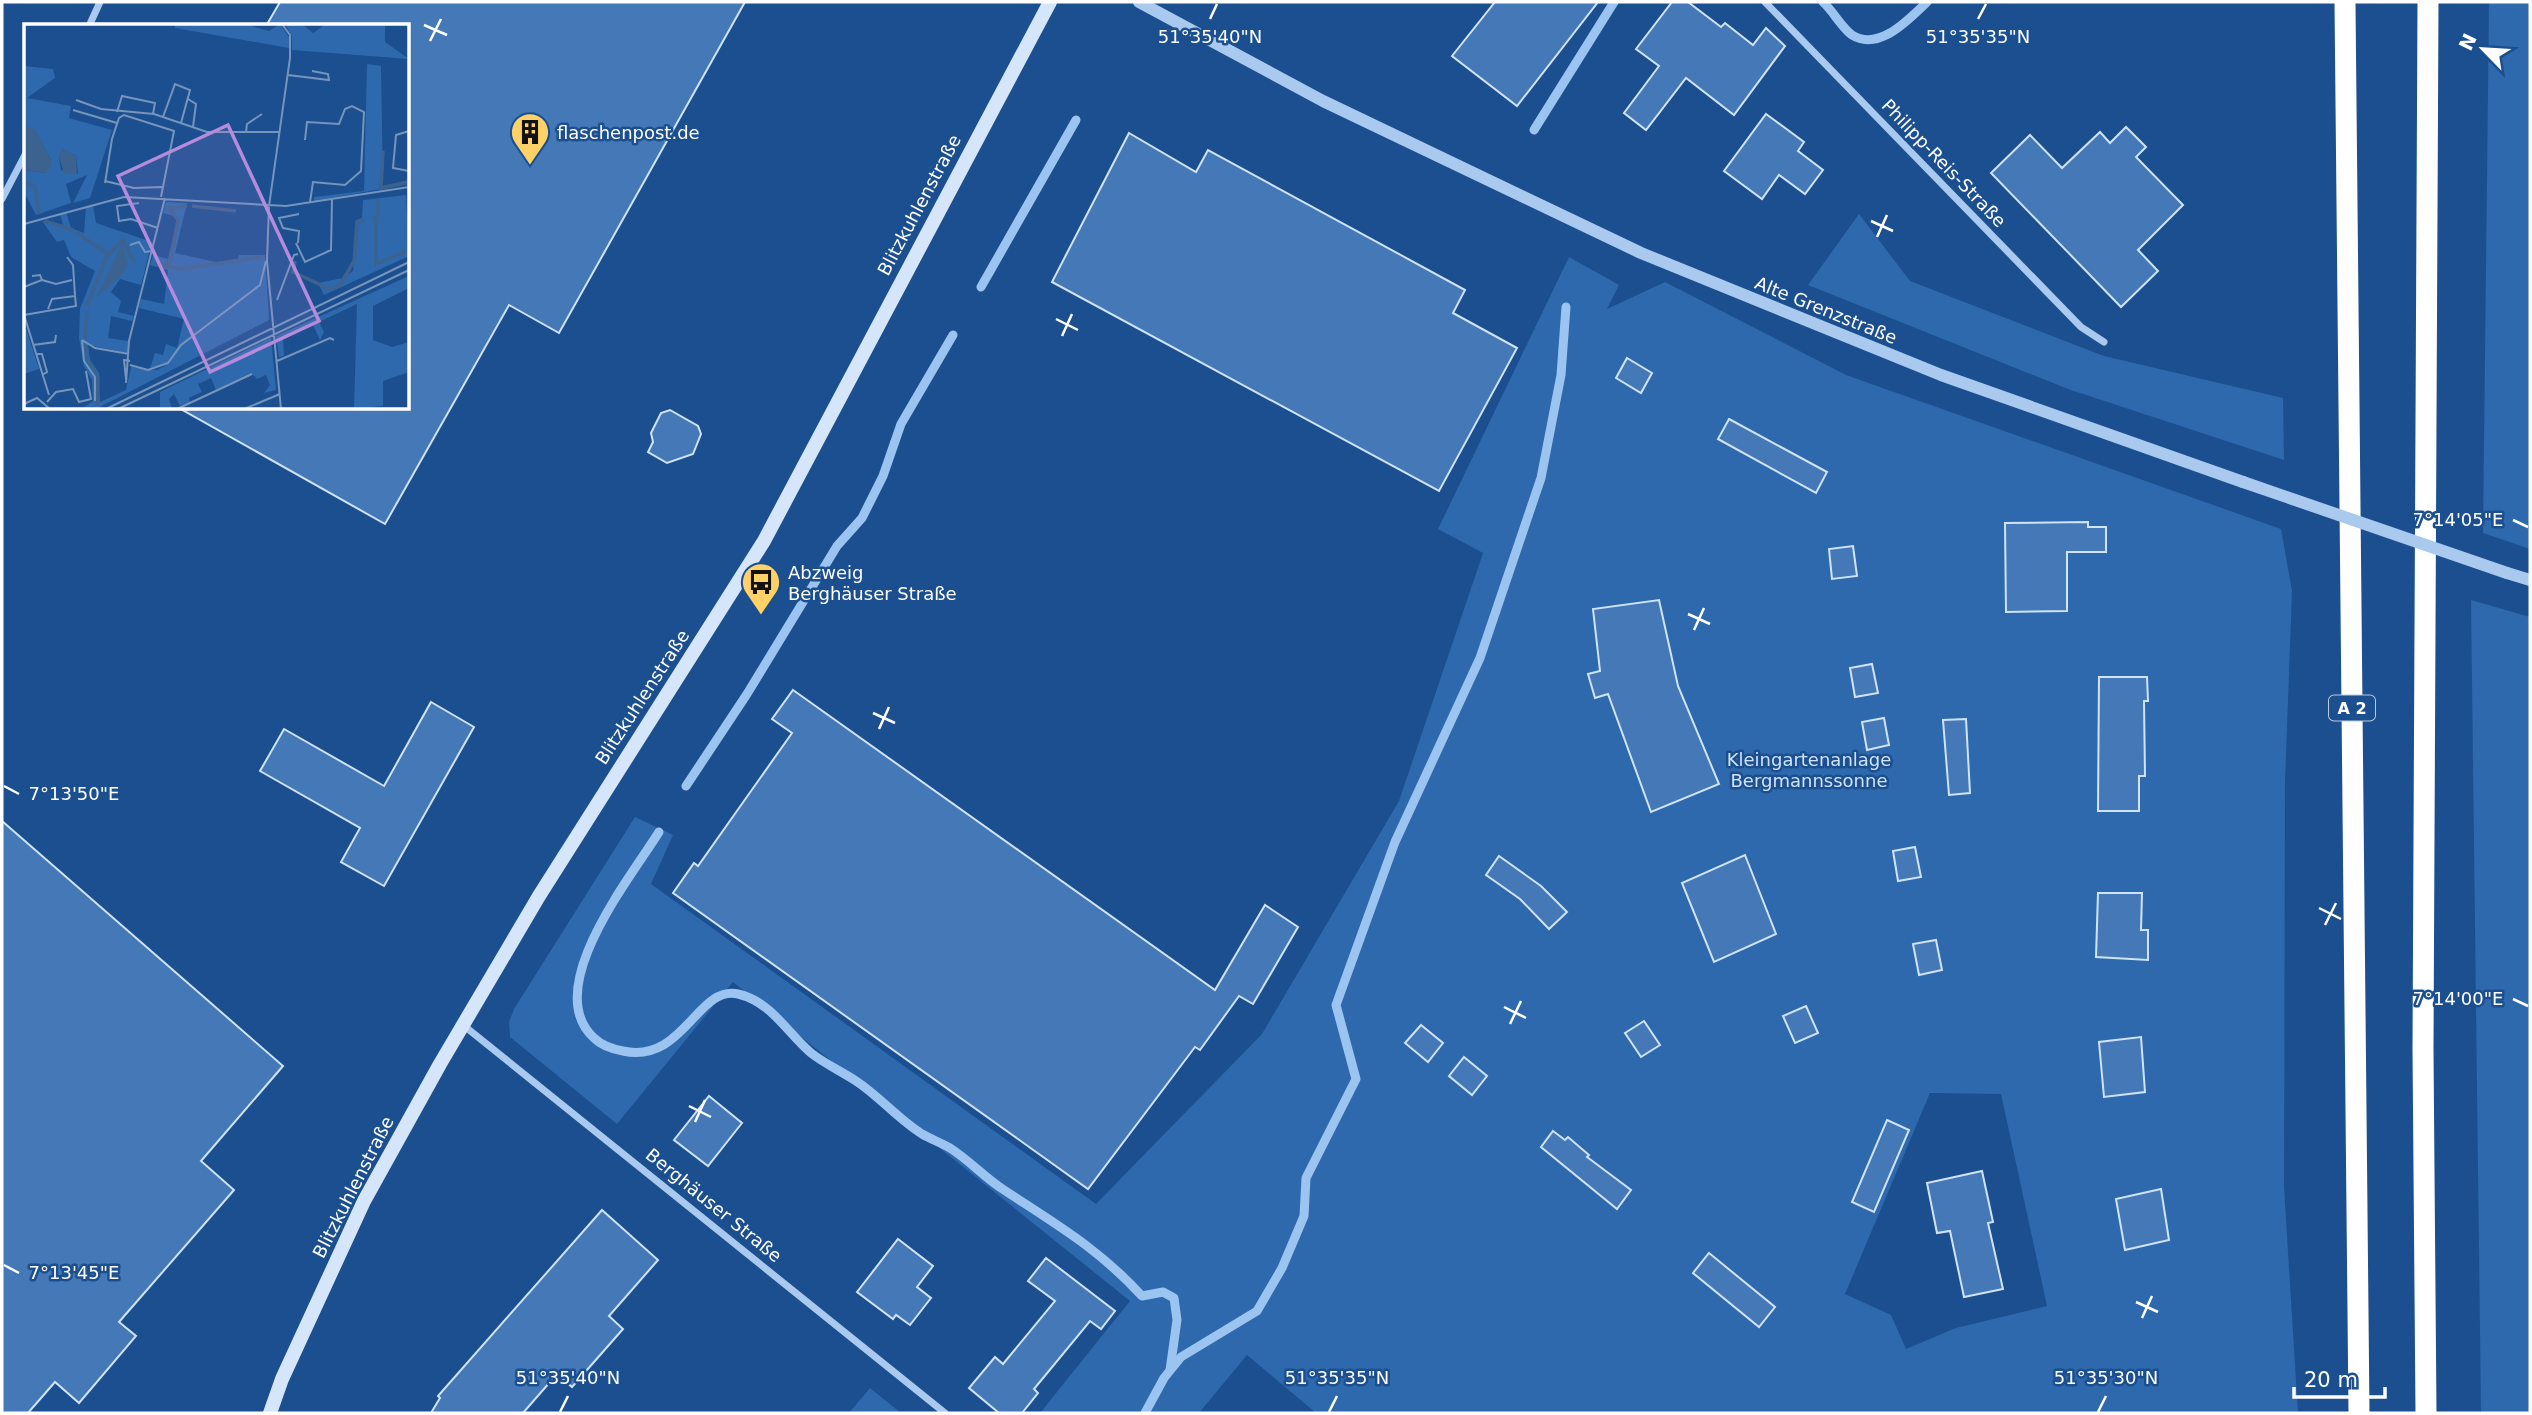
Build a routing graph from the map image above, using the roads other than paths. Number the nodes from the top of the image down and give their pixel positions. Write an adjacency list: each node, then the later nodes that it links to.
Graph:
1 (100, 2): 7 (street)
2 (1050, 2): 12 (main road, Blitzkuhlenstraße)
3 (1139, 2): 11 (street, Alte Grenzstraße, bridge)
4 (1765, 2): 10 (street, Philipp-Reis-Straße)
5 (2345, 2): 15 (highway, A 2)
6 (2428, 2): 16 (highway)
7 (90, 24)
8 (24, 157): 9 (street)
9 (2, 199)
10 (2105, 342)
11 (2530, 580)
12 (462, 1024): 13 (main road, Blitzkuhlenstraße); 14 (street, Berghäuser Straße)
13 (270, 1413)
14 (945, 1413)
15 (2359, 1413)
16 (2426, 1413)

